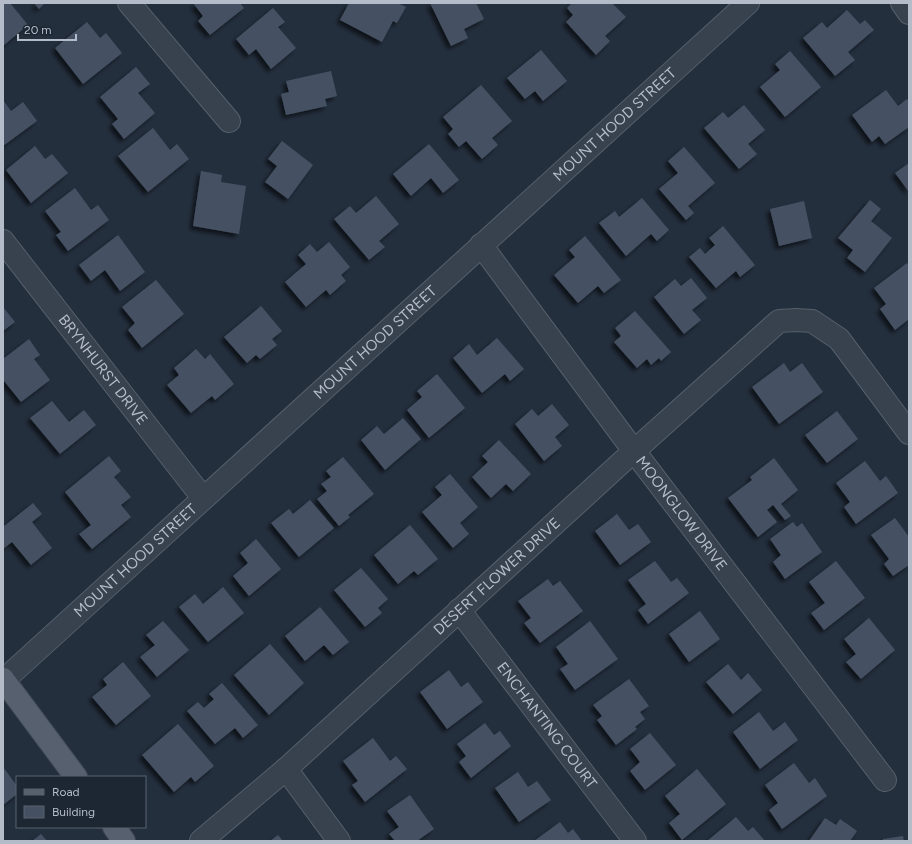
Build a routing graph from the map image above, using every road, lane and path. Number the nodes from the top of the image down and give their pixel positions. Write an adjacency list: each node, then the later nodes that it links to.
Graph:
1 (129, 3): 5 (street)
2 (748, 3): 7 (street, MOUNT HOOD STREET)
3 (902, 3): 4 (street)
4 (909, 13)
5 (229, 121)
6 (3, 241): 10 (street, BRYNHURST DRIVE)
7 (481, 245): 9 (street, MOONGLOW DRIVE); 10 (street, MOUNT HOOD STREET)
8 (909, 433): 9 (street, DESERT FLOWER DRIVE)
9 (634, 451): 11 (street, DESERT FLOWER DRIVE); 15 (street, MOONGLOW DRIVE)
10 (203, 498): 12 (street, MOUNT HOOD STREET)
11 (460, 610): 13 (street, DESERT FLOWER DRIVE); 20 (street, ENCHANTING COURT)
12 (3, 680): 14 (main road)
13 (286, 768): 18 (street, DESERT FLOWER DRIVE); 19 (street)
14 (75, 776)
15 (885, 780)
16 (115, 828): 17 (main road)
17 (124, 841)
18 (201, 841)
19 (339, 841)
20 (635, 841)

